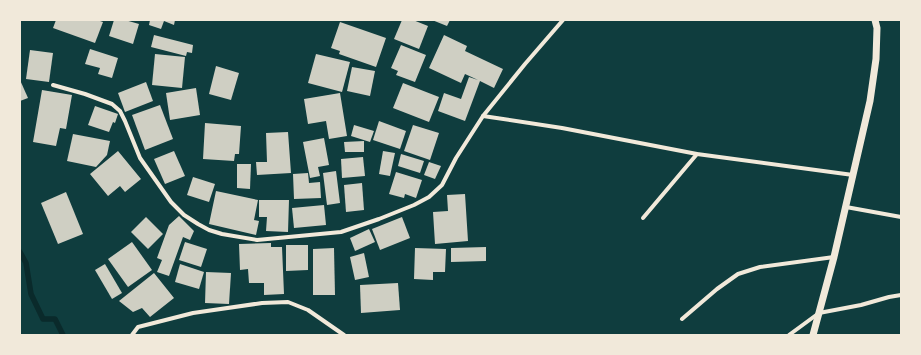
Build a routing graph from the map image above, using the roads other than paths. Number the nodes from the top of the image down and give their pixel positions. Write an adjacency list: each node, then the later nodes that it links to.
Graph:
1 (563, 20): 4 (street)
2 (875, 20): 6 (street)
3 (52, 85): 4 (street)
4 (483, 116): 5 (street)
5 (697, 154): 6 (street); 9 (street)
6 (853, 175): 7 (street)
7 (846, 206): 8 (street); 10 (street)
8 (901, 216)
9 (643, 218)
10 (834, 256): 12 (street); 13 (street)
11 (901, 295): 12 (street)
12 (819, 313): 16 (street); 17 (street)
13 (682, 319)
14 (132, 335): 15 (street)
15 (344, 335)
16 (789, 335)
17 (813, 335)

